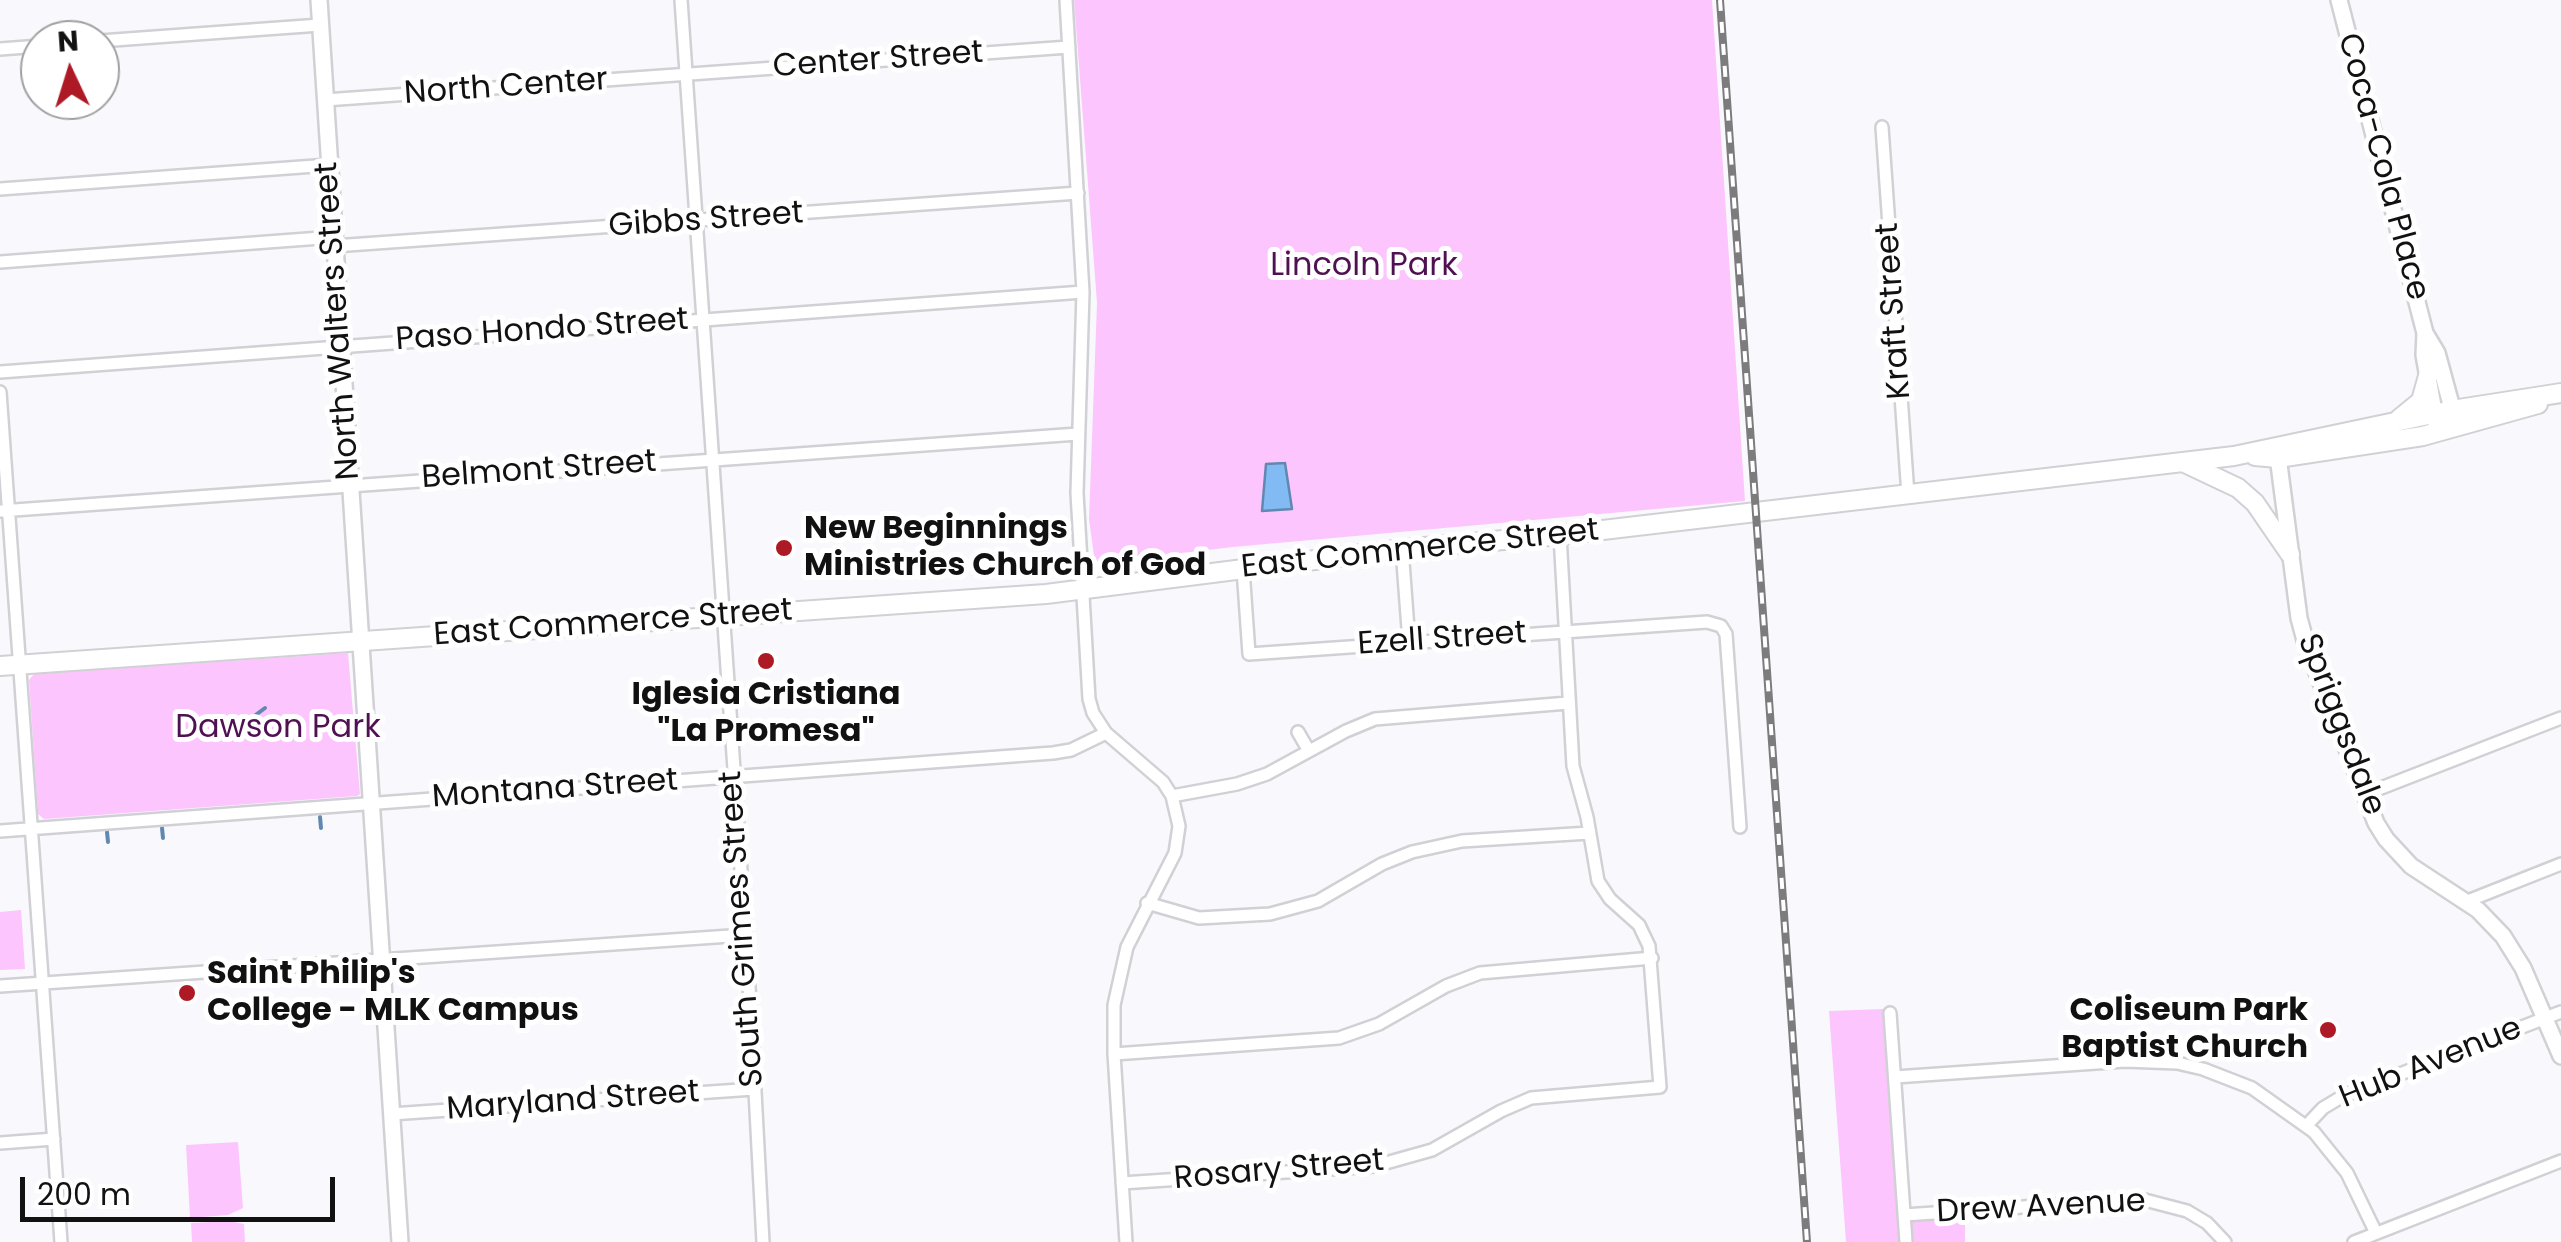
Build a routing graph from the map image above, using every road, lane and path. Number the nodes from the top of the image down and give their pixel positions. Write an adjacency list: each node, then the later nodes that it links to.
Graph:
1 (318, 0): 5 (main road, North Walters Street)
2 (680, 0): 8 (street, South Grimes Street)
3 (1066, 0): 7 (street)
4 (2339, 0): 19 (main road, Coca-Cola Place)
5 (320, 26): 6 (street); 9 (main road, North Walters Street)
6 (120, 41)
7 (1069, 48): 8 (street, Center Street); 13 (street)
8 (687, 76): 9 (street, North Center); 14 (street, South Grimes Street)
9 (325, 100): 11 (main road, North Walters Street)
10 (1882, 127): 32 (street, Kraft Street)
11 (329, 165): 12 (street); 15 (main road, North Walters Street)
12 (0, 189)
13 (1078, 193): 14 (street, Gibbs Street); 17 (street)
14 (696, 222): 15 (street, Gibbs Street); 18 (street, South Grimes Street)
15 (334, 242): 16 (street, Gibbs Street); 20 (main road, North Walters Street)
16 (0, 262)
17 (1083, 292): 18 (street, Paso Hondo Street); 27 (street)
18 (704, 319): 20 (street, Paso Hondo Street); 29 (street, South Grimes Street)
19 (2425, 333): 22 (main road, Coca-Cola Place); 25 (main road, Coca-Cola Place)
20 (341, 346): 21 (street, Paso Hondo Street); 31 (main road, North Walters Street)
21 (0, 372)
22 (2428, 376): 25 (main road, Coca-Cola Place); 26 (main road)
23 (0, 392): 33 (street)
24 (2561, 395): 25 (main road, East Commerce Street)
25 (2445, 421): 26 (main road, East Commerce Street); 28 (main road, East Commerce Street)
26 (2395, 422): 28 (main road, East Commerce Street)
27 (1078, 434): 29 (street, Belmont Street); 38 (street)
28 (2277, 451): 30 (main road, East Commerce Street); 36 (main road, Spriggsdale)
29 (712, 459): 31 (street, Belmont Street); 39 (street, South Grimes Street)
30 (2182, 462): 32 (main road, East Commerce Street); 36 (main road)
31 (350, 485): 33 (street, Belmont Street); 41 (main road, North Walters Street)
32 (1908, 495): 34 (main road, East Commerce Street)
33 (5, 511): 43 (street)
34 (1560, 535): 35 (main road, East Commerce Street); 40 (street)
35 (1402, 549): 37 (main road, East Commerce Street); 42 (street)
36 (2290, 554): 51 (main road, Spriggsdale)
37 (1242, 569): 38 (main road, East Commerce Street); 42 (street, Ezell Street)
38 (1082, 589): 39 (main road, East Commerce Street); 48 (street)
39 (722, 616): 41 (main road, East Commerce Street); 50 (street, South Grimes Street)
40 (1566, 632): 42 (street, Ezell Street); 45 (street); 54 (street, Ezell Street)
41 (360, 641): 43 (main road, East Commerce Street); 53 (main road, North Walters Street)
42 (1409, 642)
43 (20, 664): 44 (main road, East Commerce Street); 55 (street)
44 (0, 666)
45 (1568, 704): 49 (street); 57 (street)
46 (2561, 718): 51 (street)
47 (1298, 732): 49 (street)
48 (1106, 733): 50 (street, Montana Street); 52 (street)
49 (1310, 751): 52 (street)
50 (732, 777): 53 (street, Montana Street); 61 (street, South Grimes Street)
51 (2363, 795): 59 (main road, Spriggsdale)
52 (1172, 796): 60 (street)
53 (371, 804): 55 (street, Montana Street); 63 (main road, North Walters Street)
54 (1740, 827)
55 (31, 828): 56 (street, Montana Street); 64 (street)
56 (0, 831)
57 (1589, 833): 60 (street); 62 (street)
58 (2561, 864): 59 (street)
59 (2465, 902): 67 (main road, Spriggsdale)
60 (1148, 903): 68 (street)
61 (746, 935): 63 (street); 71 (street, South Grimes Street)
62 (1652, 958): 68 (street); 77 (street, Rosary Street)
63 (381, 959): 64 (street); 72 (main road, North Walters Street)
64 (42, 983): 65 (street); 74 (street)
65 (0, 986)
66 (1890, 1014): 70 (street)
67 (2553, 1015): 69 (main road, Spriggsdale); 73 (street, Hub Avenue)
68 (1114, 1054): 77 (street)
69 (2561, 1056)
70 (1894, 1076): 73 (street); 78 (street)
71 (754, 1089): 72 (street, Maryland Street); 82 (street, South Grimes Street)
72 (391, 1114): 81 (main road, North Walters Street)
73 (2306, 1125): 79 (street)
74 (54, 1140): 75 (street); 80 (street)
75 (0, 1143)
76 (2561, 1161): 79 (street)
77 (1122, 1183): 83 (street)
78 (1904, 1216): 84 (street); 85 (street, Drew Avenue)
79 (2376, 1233): 86 (street)
80 (61, 1242)
81 (400, 1242)
82 (763, 1242)
83 (1126, 1242)
84 (1906, 1242)
85 (2225, 1242)
86 (2354, 1242)

